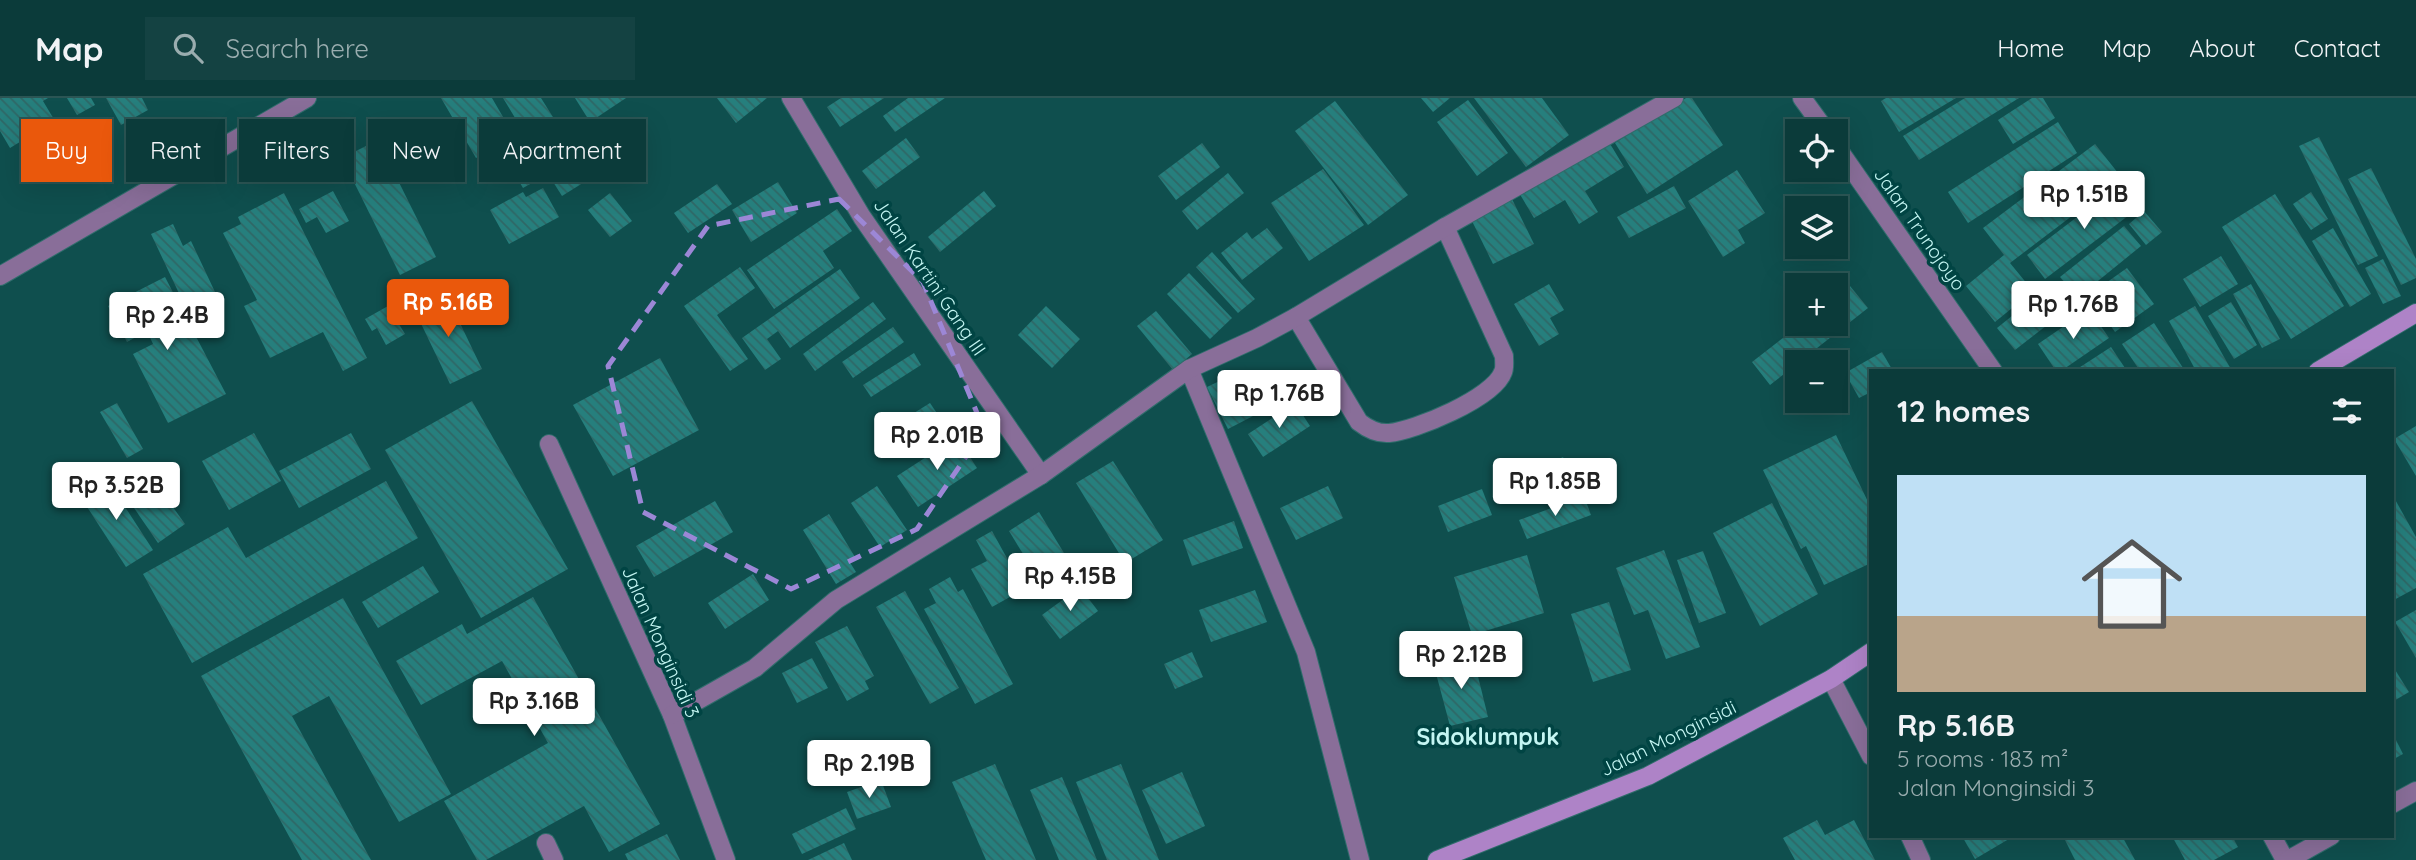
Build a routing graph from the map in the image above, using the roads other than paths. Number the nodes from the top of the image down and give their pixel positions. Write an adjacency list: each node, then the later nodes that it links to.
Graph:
1 (306, 98): 8 (street)
2 (791, 98): 15 (street, Jalan Kartini Gang III)
3 (1674, 98): 7 (street)
4 (1802, 98): 5 (street)
5 (1817, 119)
6 (1848, 163): 12 (street, Jalan Trunojoyo)
7 (1445, 226): 10 (street); 10 (street)
8 (0, 276)
9 (2416, 313): 13 (main road)
10 (1296, 317): 11 (street)
11 (1189, 369): 15 (street); 28 (street)
12 (1992, 369)
13 (2321, 369)
14 (549, 444): 18 (street, Jalan Monginsidi 3)
15 (1041, 475): 18 (street)
16 (1869, 653): 17 (main road, Jalan Monginsidi)
17 (1831, 679): 19 (street); 29 (main road, Jalan Monginsidi)
18 (671, 715): 27 (street, Jalan Monginsidi 3)
19 (1869, 752)
20 (2416, 791): 21 (street)
21 (2394, 803)
22 (1911, 838): 30 (street)
23 (2273, 838): 31 (street)
24 (2327, 838): 31 (street)
25 (546, 843): 26 (street)
26 (554, 860)
27 (726, 860)
28 (1360, 860)
29 (1437, 860)
30 (1921, 860)
31 (2286, 860)

